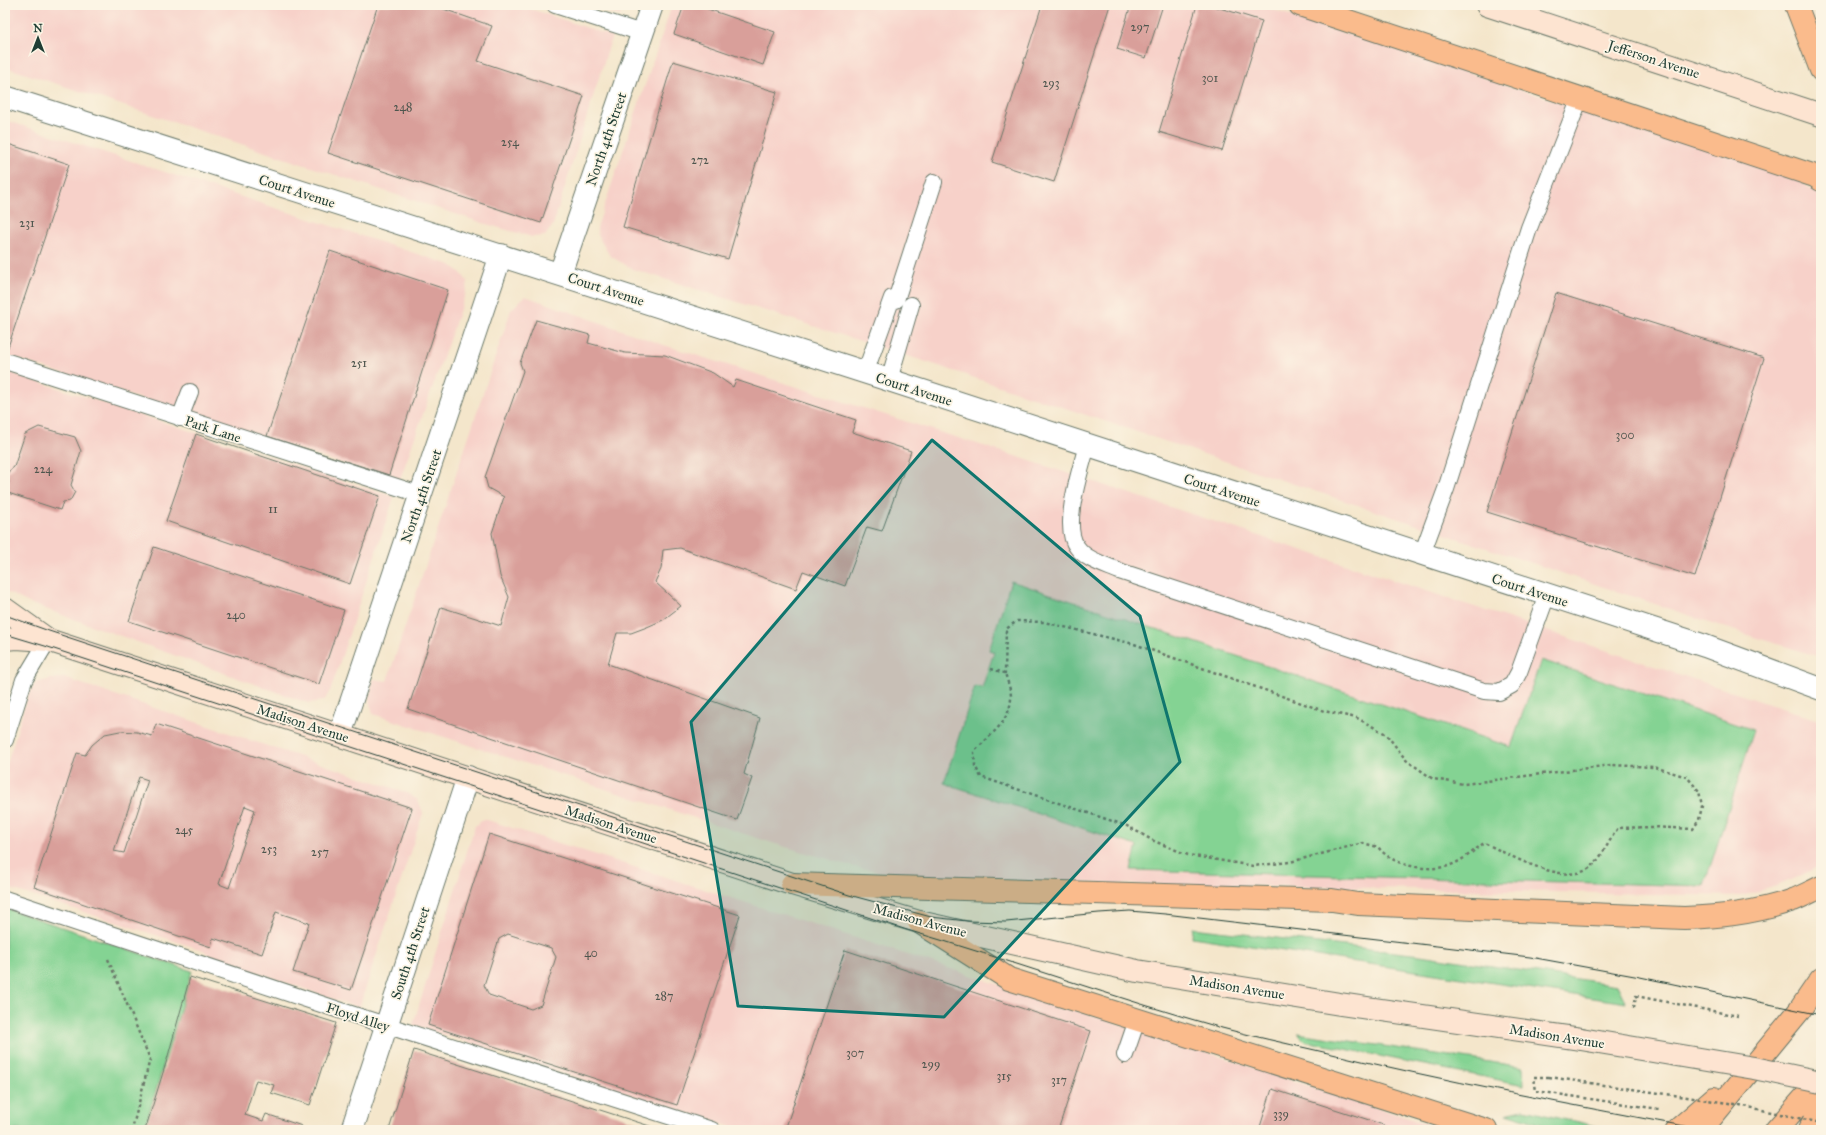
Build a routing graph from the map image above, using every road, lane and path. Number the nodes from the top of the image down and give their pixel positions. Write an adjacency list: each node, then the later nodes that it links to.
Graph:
1 (555, 5): 6 (lane)
2 (652, 5): 6 (street, North 4th Street)
3 (1300, 5): 9 (main road)
4 (1487, 5): 10 (street, Jefferson Avenue)
5 (1796, 5): 7 (main road)
6 (642, 33): 14 (street, North 4th Street)
7 (1821, 70)
8 (5, 97): 13 (street, Court Avenue)
9 (1580, 98): 11 (main road); 23 (lane)
10 (1821, 115)
11 (1821, 180)
12 (934, 182): 15 (lane)
13 (501, 255): 14 (street, Court Avenue); 22 (street, North 4th Street)
14 (560, 274): 17 (street, Court Avenue)
15 (900, 301): 17 (lane); 18 (lane)
16 (5, 361): 20 (lane, Park Lane)
17 (865, 373): 18 (street, Court Avenue)
18 (889, 380): 21 (street, Court Avenue)
19 (190, 392): 20 (lane)
20 (180, 418): 22 (lane, Park Lane)
21 (1087, 445): 23 (street, Court Avenue); 24 (lane)
22 (422, 495): 31 (street, North 4th Street)
23 (1422, 554): 24 (street, Court Avenue)
24 (1547, 595): 30 (street, Court Avenue)
25 (5, 609): 27 (street, Madison Avenue)
26 (5, 639): 27 (street, Madison Avenue)
27 (48, 640): 31 (street, Madison Avenue); 32 (lane)
28 (991, 669): 29 (path)
29 (1005, 673): 29 (path)
30 (1821, 689)
31 (340, 735): 33 (street, Madison Avenue)
32 (5, 740)
33 (468, 777): 34 (street, Madison Avenue); 43 (street, South 4th Street)
34 (792, 884): 35 (main road); 37 (street, Madison Avenue)
35 (1821, 887)
36 (5, 899): 43 (lane, Floyd Alley)
37 (919, 922): 42 (main road); 47 (street, Madison Avenue, bridge)
38 (106, 954): 51 (path)
39 (1821, 979): 44 (main road)
40 (1634, 1008): 41 (path)
41 (1738, 1016)
42 (1137, 1020): 45 (lane); 54 (main road)
43 (386, 1026): 52 (street, South 4th Street); 53 (lane, Floyd Alley)
44 (1762, 1054): 55 (main road); 56 (main road)
45 (1125, 1055)
46 (1821, 1079): 57 (main road)
47 (1821, 1082)
48 (1821, 1107): 58 (main road)
49 (1659, 1109): 50 (path, bridge)
50 (1821, 1123)
51 (132, 1130)
52 (352, 1130)
53 (712, 1130)
54 (1486, 1130)
55 (1677, 1130)
56 (1701, 1130)
57 (1776, 1130)
58 (1809, 1130)

